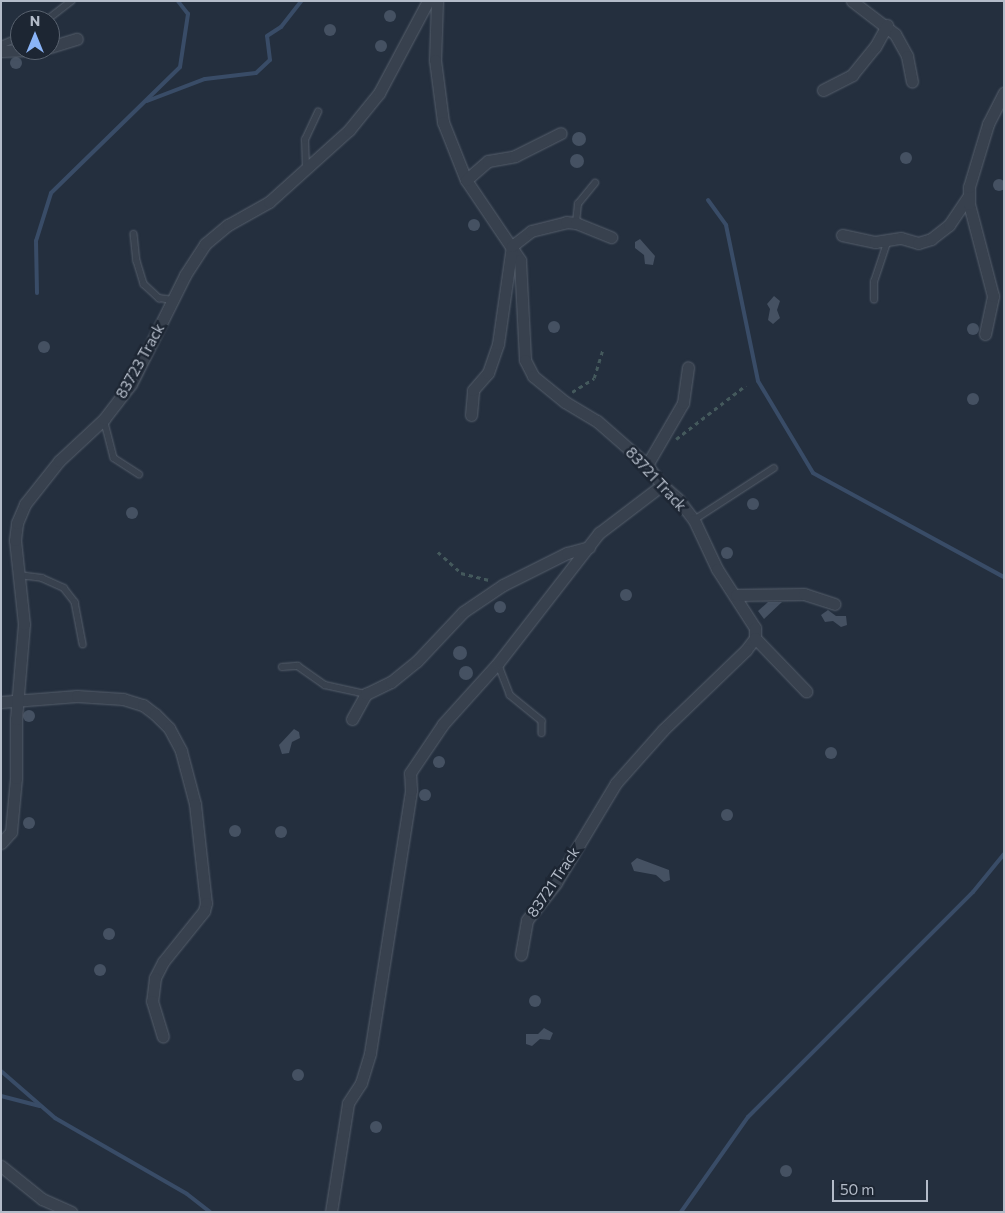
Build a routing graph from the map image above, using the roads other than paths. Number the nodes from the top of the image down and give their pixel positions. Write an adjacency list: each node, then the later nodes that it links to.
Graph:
1 (71, 1): 5 (lane)
2 (428, 1): 14 (street, 83723 Track)
3 (437, 1): 15 (street, 83721 Track)
4 (852, 1): 6 (street)
5 (60, 10)
6 (887, 25): 9 (street); 10 (street)
7 (77, 39): 8 (street)
8 (60, 44)
9 (912, 82)
10 (823, 90)
11 (1004, 93): 17 (street)
12 (318, 112): 14 (lane)
13 (561, 133): 15 (street)
14 (306, 170): 24 (street, 83723 Track)
15 (466, 180): 23 (street, 83721 Track)
16 (594, 183): 18 (lane)
17 (968, 197): 22 (street); 26 (street)
18 (576, 223): 21 (street); 23 (street)
19 (134, 234): 24 (lane)
20 (842, 235): 22 (street)
21 (611, 237)
22 (888, 238): 25 (lane)
23 (512, 246): 28 (street); 30 (street, 83721 Track)
24 (173, 300): 29 (street, 83723 Track)
25 (874, 300)
26 (985, 334)
27 (688, 367): 30 (street)
28 (471, 415)
29 (104, 419): 32 (lane); 36 (street, 83723 Track)
30 (647, 465): 33 (street, 83721 Track)
31 (774, 468): 34 (lane)
32 (139, 474)
33 (662, 486): 34 (street, 83721 Track); 35 (street)
34 (694, 520): 37 (street, 83721 Track)
35 (589, 547): 41 (street); 44 (street)
36 (19, 575): 40 (lane); 45 (street, 83723 Track)
37 (736, 595): 38 (street); 39 (street, 83721 Track)
38 (834, 604)
39 (755, 638): 43 (street); 50 (street, 83721 Track)
40 (83, 644)
41 (498, 663): 48 (lane); 54 (street)
42 (282, 667): 44 (lane)
43 (806, 691)
44 (366, 694): 47 (street)
45 (17, 699): 46 (street); 49 (street, 83723 Track); 51 (street)
46 (1, 702)
47 (352, 719)
48 (542, 733)
49 (1, 843)
50 (521, 954)
51 (163, 1036)
52 (1, 1166): 53 (street)
53 (71, 1212)
54 (331, 1212)

